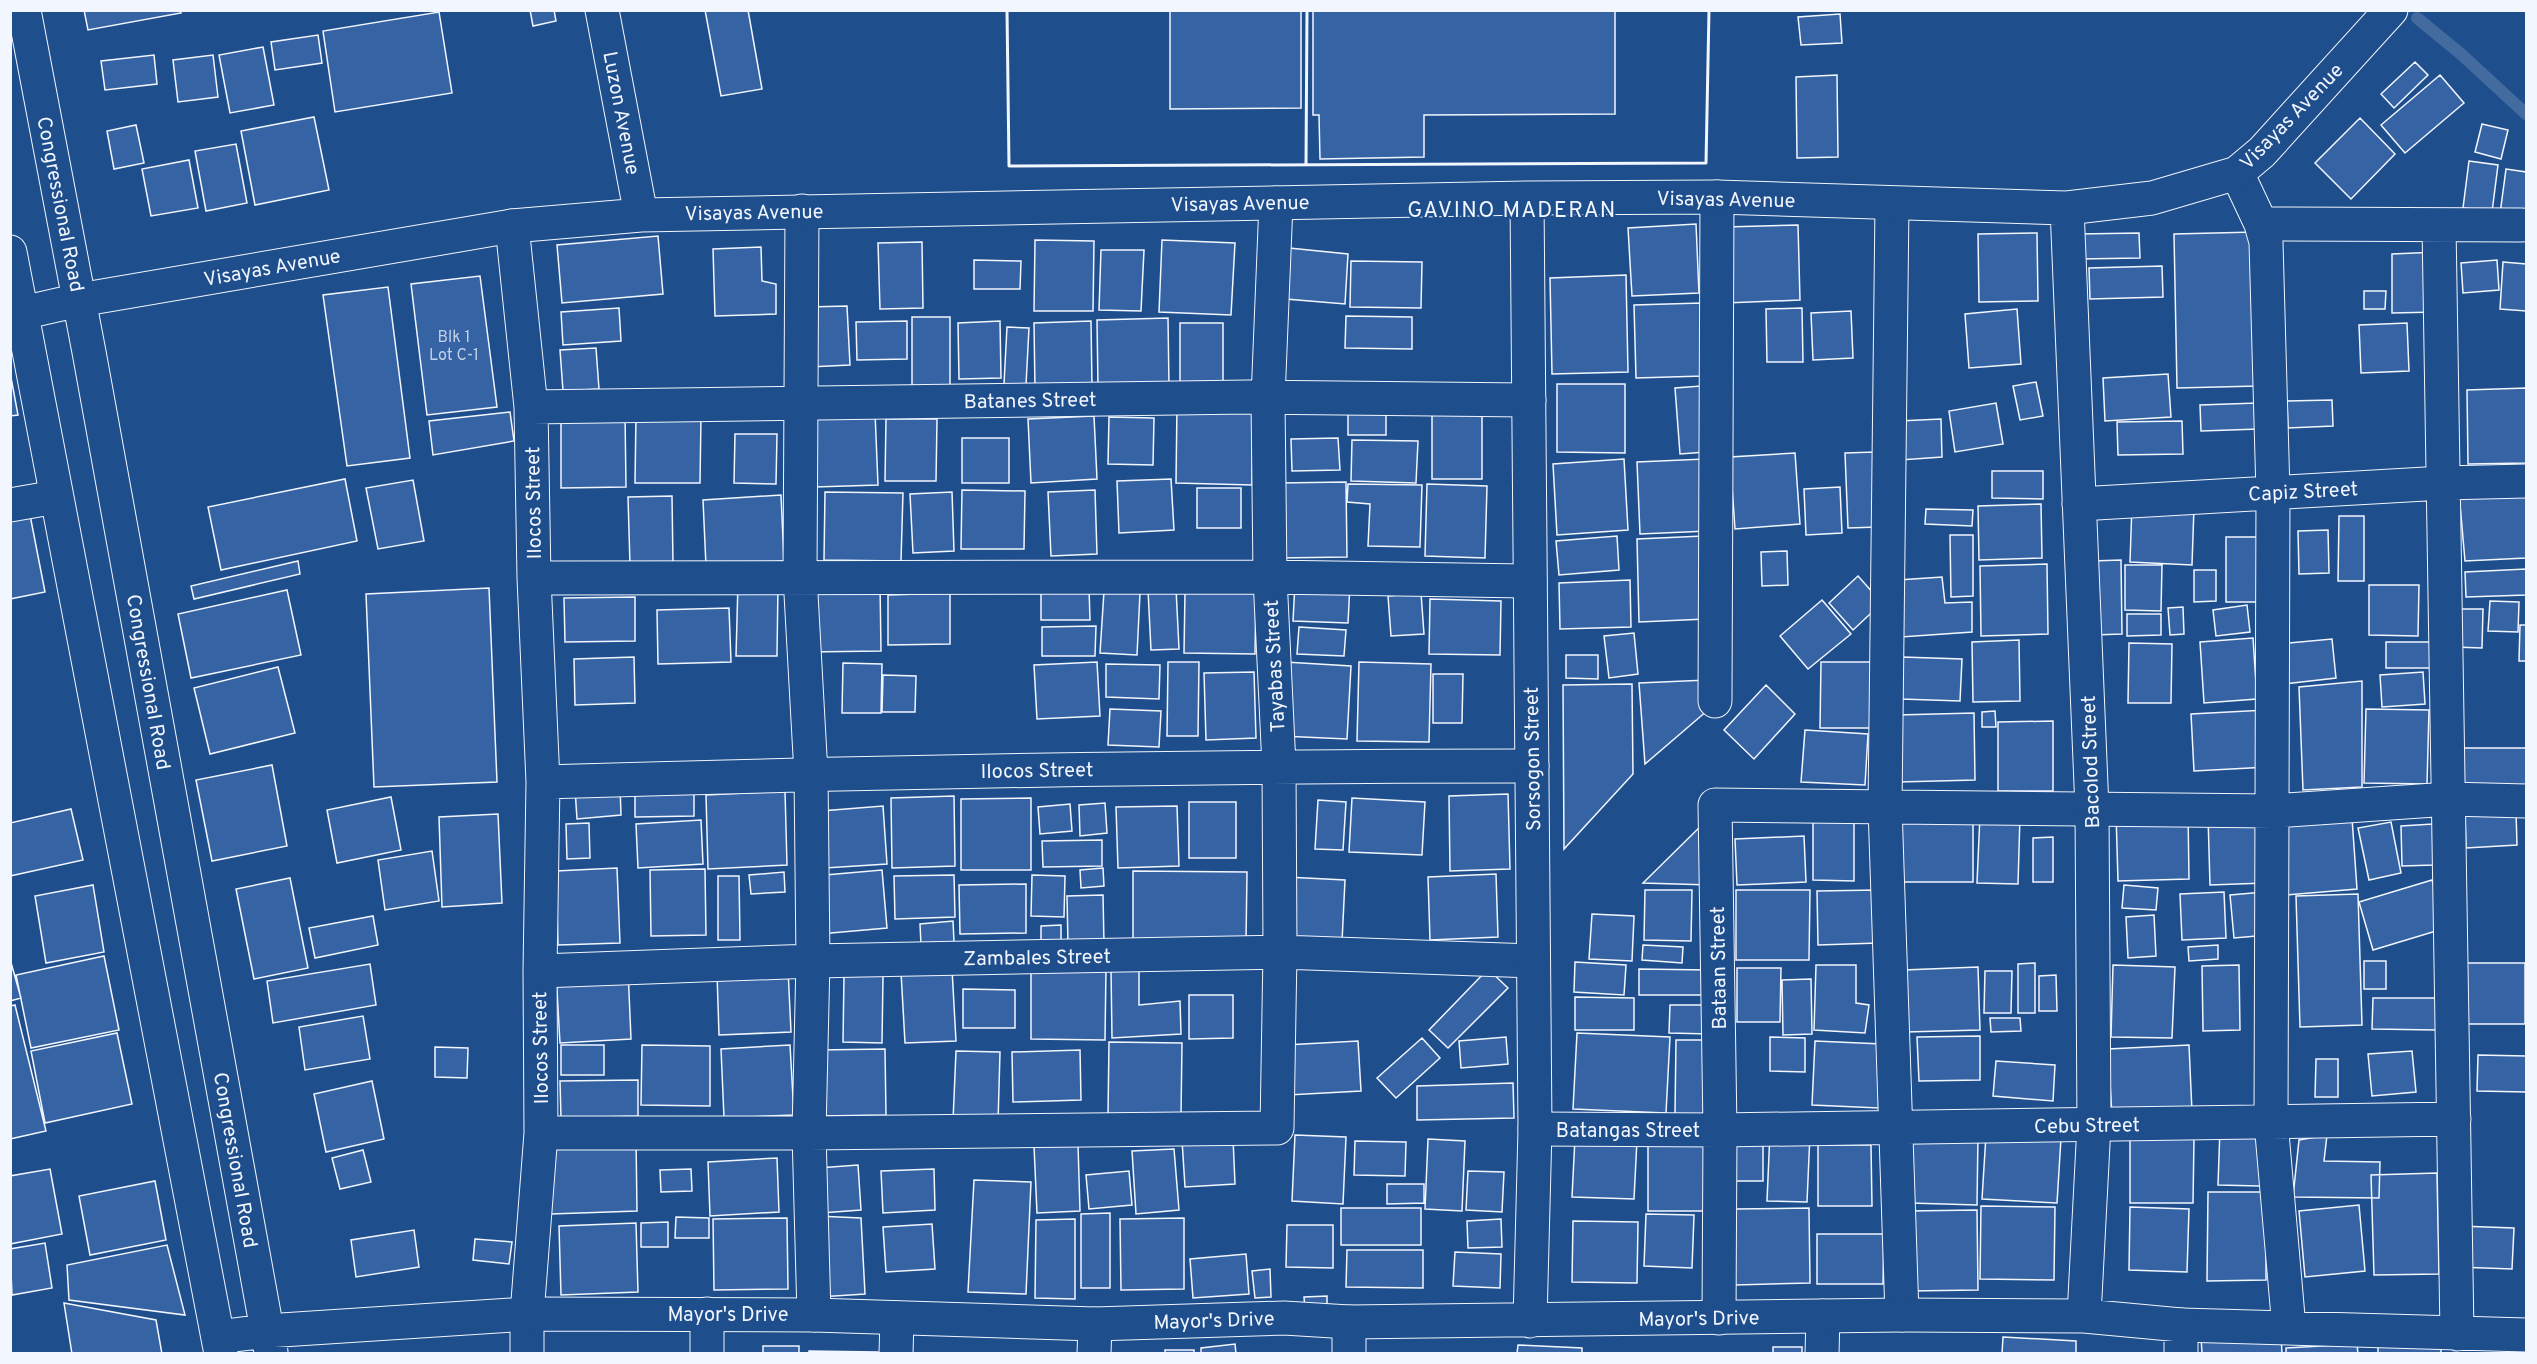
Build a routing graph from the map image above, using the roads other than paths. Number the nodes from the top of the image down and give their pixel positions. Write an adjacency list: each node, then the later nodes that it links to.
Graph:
1 (24, 10): 17 (street, Congressional Road)
2 (602, 10): 11 (street, Luzon Avenue)
3 (2391, 10): 4 (street, Visayas Avenue)
4 (2237, 173): 9 (street, Visayas Avenue); 12 (street)
5 (1717, 197): 6 (street, Visayas Avenue); 8 (street, Visayas Avenue); 33 (street)
6 (1527, 198): 7 (street, Visayas Avenue); 20 (street, Sorsogon Street)
7 (1276, 203): 10 (street, Visayas Avenue); 19 (street, Tayabas Street)
8 (1892, 204): 9 (street, Visayas Avenue); 40 (street)
9 (2067, 208): 27 (street, Bacolod Street)
10 (802, 211): 11 (street, Visayas Avenue); 21 (street)
11 (641, 215): 15 (street, Visayas Avenue)
12 (2261, 224): 13 (street); 25 (street)
13 (2439, 225): 14 (street); 24 (street)
14 (2522, 225)
15 (513, 226): 17 (street, Visayas Avenue); 22 (street, Ilocos Street)
16 (10, 252): 18 (street)
17 (79, 300): 18 (street, Visayas Avenue); 70 (street, Congressional Road)
18 (22, 314): 26 (street)
19 (1268, 399): 20 (street, Batanes Street); 21 (street, Batanes Street); 30 (street, Tayabas Street)
20 (1529, 400): 32 (street, Sorsogon Street)
21 (800, 402): 22 (street, Batanes Street); 29 (street)
22 (531, 407): 31 (street, Ilocos Street)
23 (2526, 481): 24 (street, Capiz Street)
24 (2443, 483): 25 (street, Capiz Street); 38 (street)
25 (2273, 493): 27 (street, Capiz Street); 42 (street)
26 (56, 498): 28 (street); 72 (street)
27 (2079, 504): 41 (street, Bacolod Street)
28 (10, 505)
29 (800, 576): 30 (street); 31 (street); 36 (street)
30 (1270, 577): 32 (street); 34 (street, Tayabas Street)
31 (534, 578): 37 (street, Ilocos Street)
32 (1530, 581): 35 (street, Sorsogon Street)
33 (1715, 701)
34 (1279, 766): 35 (street, Ilocos Street); 36 (street, Ilocos Street); 43 (street, Tayabas Street)
35 (1532, 766): 45 (street, Sorsogon Street)
36 (811, 774): 37 (street, Ilocos Street); 44 (street)
37 (543, 782): 46 (street, Ilocos Street)
38 (2449, 799): 39 (street); 42 (street); 47 (street)
39 (2526, 801)
40 (1885, 807): 41 (street); 50 (street); 52 (street, Bataan Street)
41 (2092, 809): 42 (street); 49 (street, Bacolod Street)
42 (2273, 811): 48 (street)
43 (1280, 952): 44 (street, Zambales Street); 45 (street, Zambales Street); 54 (street, Tayabas Street)
44 (813, 961): 46 (street, Zambales Street); 54 (street)
45 (1533, 962): 51 (street, Sorsogon Street)
46 (540, 971): 53 (street, Ilocos Street)
47 (2454, 1119): 48 (street, Cebu Street); 65 (street)
48 (2271, 1122): 49 (street, Cebu Street); 64 (street)
49 (2094, 1125): 50 (street, Cebu Street); 60 (street, Bacolod Street)
50 (1896, 1128): 52 (street, Cebu Street); 58 (street)
51 (1535, 1129): 52 (street, Batangas Street); 63 (street, Sorsogon Street)
52 (1720, 1130): 62 (street, Bataan Street)
53 (541, 1133): 54 (street); 55 (street, Ilocos Street)
54 (809, 1133): 57 (street)
55 (527, 1314): 56 (street, Mayor's Drive); 70 (street, Mayor's Drive); 73 (street, Ilocos Street)
56 (707, 1314): 57 (street, Mayor's Drive); 74 (street)
57 (814, 1315): 61 (street, Mayor's Drive)
58 (1902, 1315): 59 (street, Mayor's Drive); 60 (street, Mayor's Drive)
59 (1823, 1316): 62 (street, Mayor's Drive); 76 (street)
60 (2084, 1316): 68 (street, Mayor's Drive)
61 (897, 1318): 67 (street, Mayor's Drive); 75 (street)
62 (1719, 1318): 63 (street, Mayor's Drive)
63 (1530, 1321): 66 (street, Mayor's Drive)
64 (2289, 1328): 68 (street, Mayor's Drive); 71 (street, Mayor's Drive)
65 (2457, 1334): 69 (street, Mayor's Drive); 71 (street, Mayor's Drive)
66 (1349, 1338): 67 (street, Mayor's Drive)
67 (1095, 1339)
68 (2181, 1339)
69 (2521, 1341)
70 (269, 1342): 72 (street, Mayor's Drive)
71 (2371, 1342)
72 (219, 1345)
73 (527, 1353)
74 (708, 1353)
75 (896, 1353)
76 (1822, 1353)

